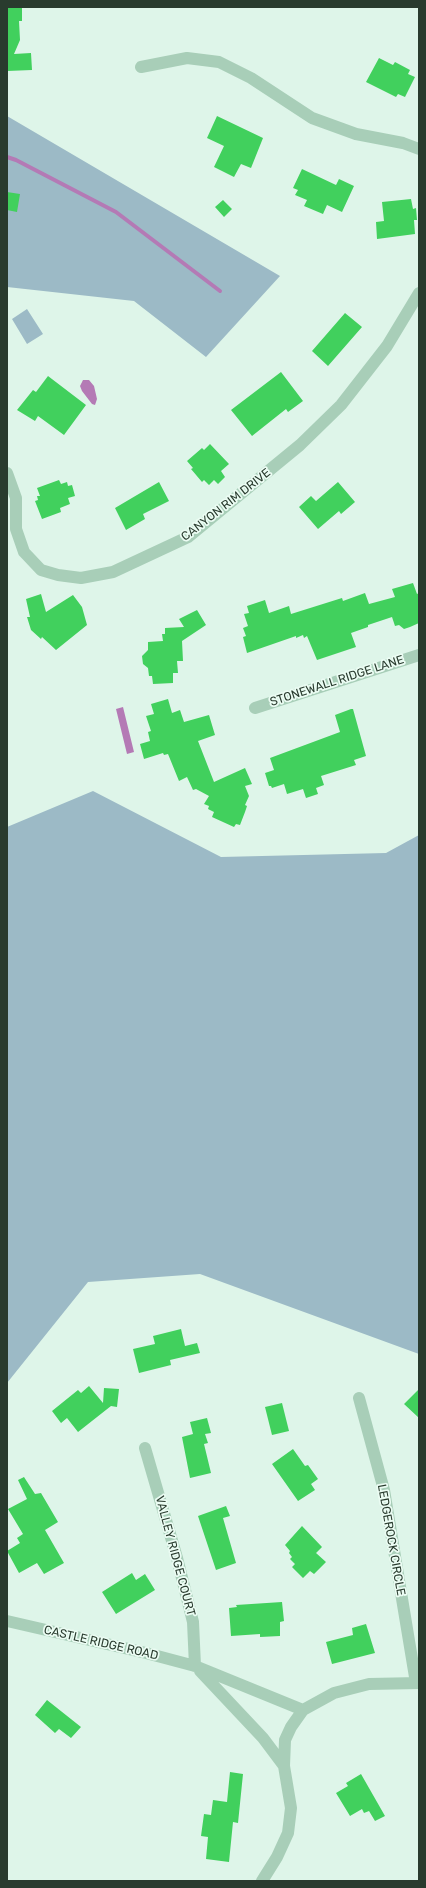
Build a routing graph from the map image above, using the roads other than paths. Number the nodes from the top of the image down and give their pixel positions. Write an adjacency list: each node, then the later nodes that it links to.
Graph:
1 (141, 67): 2 (street)
2 (419, 149)
3 (419, 293): 4 (street, CANYON RIM DRIVE)
4 (7, 473)
5 (419, 655): 6 (street, STONEWALL RIDGE LANE)
6 (255, 708)
7 (359, 1398): 11 (street, LEDGEROCK CIRCLE)
8 (146, 1448): 10 (street, VALLEY RIDGE COURT)
9 (7, 1621): 10 (street, CASTLE RIDGE ROAD)
10 (195, 1666): 12 (street, CASTLE RIDGE ROAD); 13 (street)
11 (418, 1683): 12 (street)
12 (303, 1710): 13 (street)
13 (284, 1766): 14 (street)
14 (262, 1881)

